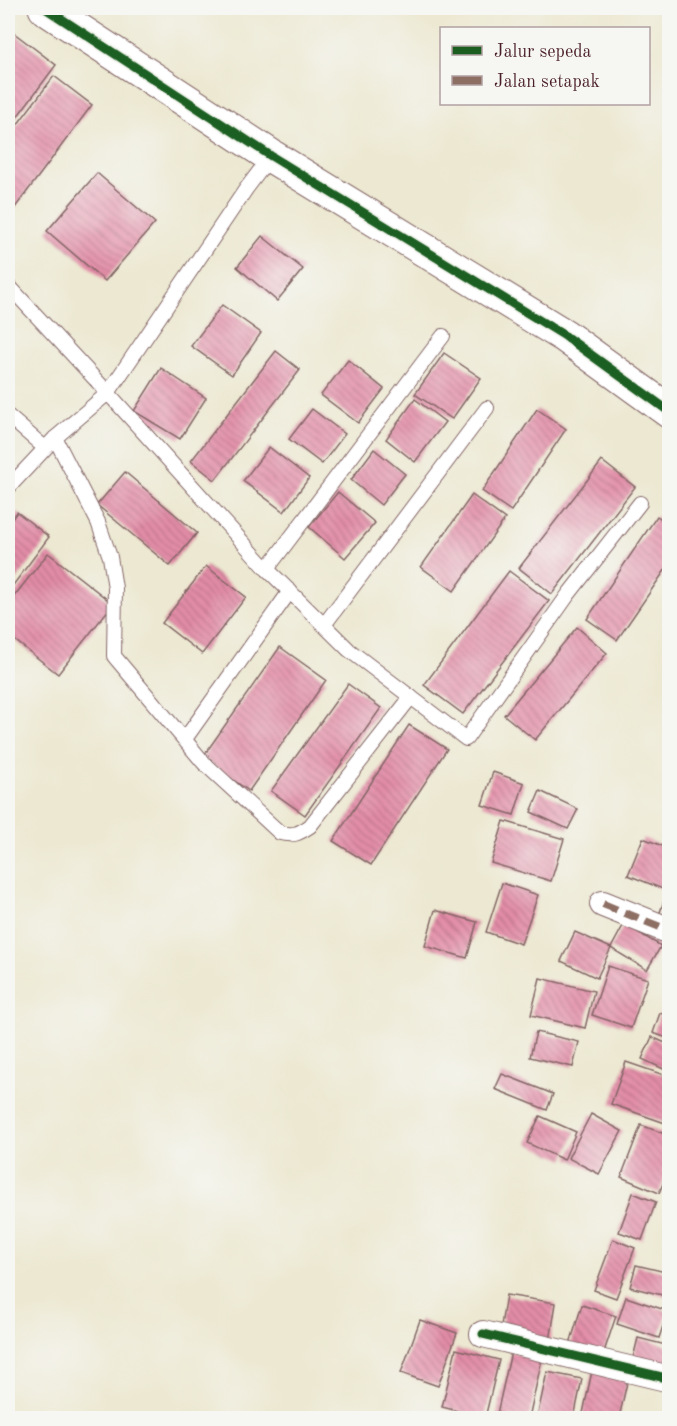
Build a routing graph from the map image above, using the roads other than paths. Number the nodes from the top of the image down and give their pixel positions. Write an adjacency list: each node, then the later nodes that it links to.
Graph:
1 (45, 8): 2 (street)
2 (271, 156): 5 (lane); 7 (street)
3 (8, 285): 5 (lane)
4 (443, 336): 12 (lane)
5 (108, 393): 9 (lane); 12 (lane)
6 (487, 408): 14 (lane)
7 (669, 412)
8 (8, 416): 9 (lane)
9 (50, 443): 10 (lane); 16 (lane)
10 (8, 488)
11 (640, 502): 15 (lane)
12 (267, 569): 13 (lane)
13 (290, 591): 14 (lane); 16 (lane)
14 (324, 625): 15 (lane)
15 (411, 697): 16 (lane)
16 (185, 739)
17 (603, 904): 18 (street)
18 (669, 931)
19 (483, 1334): 20 (street)
20 (669, 1379)

